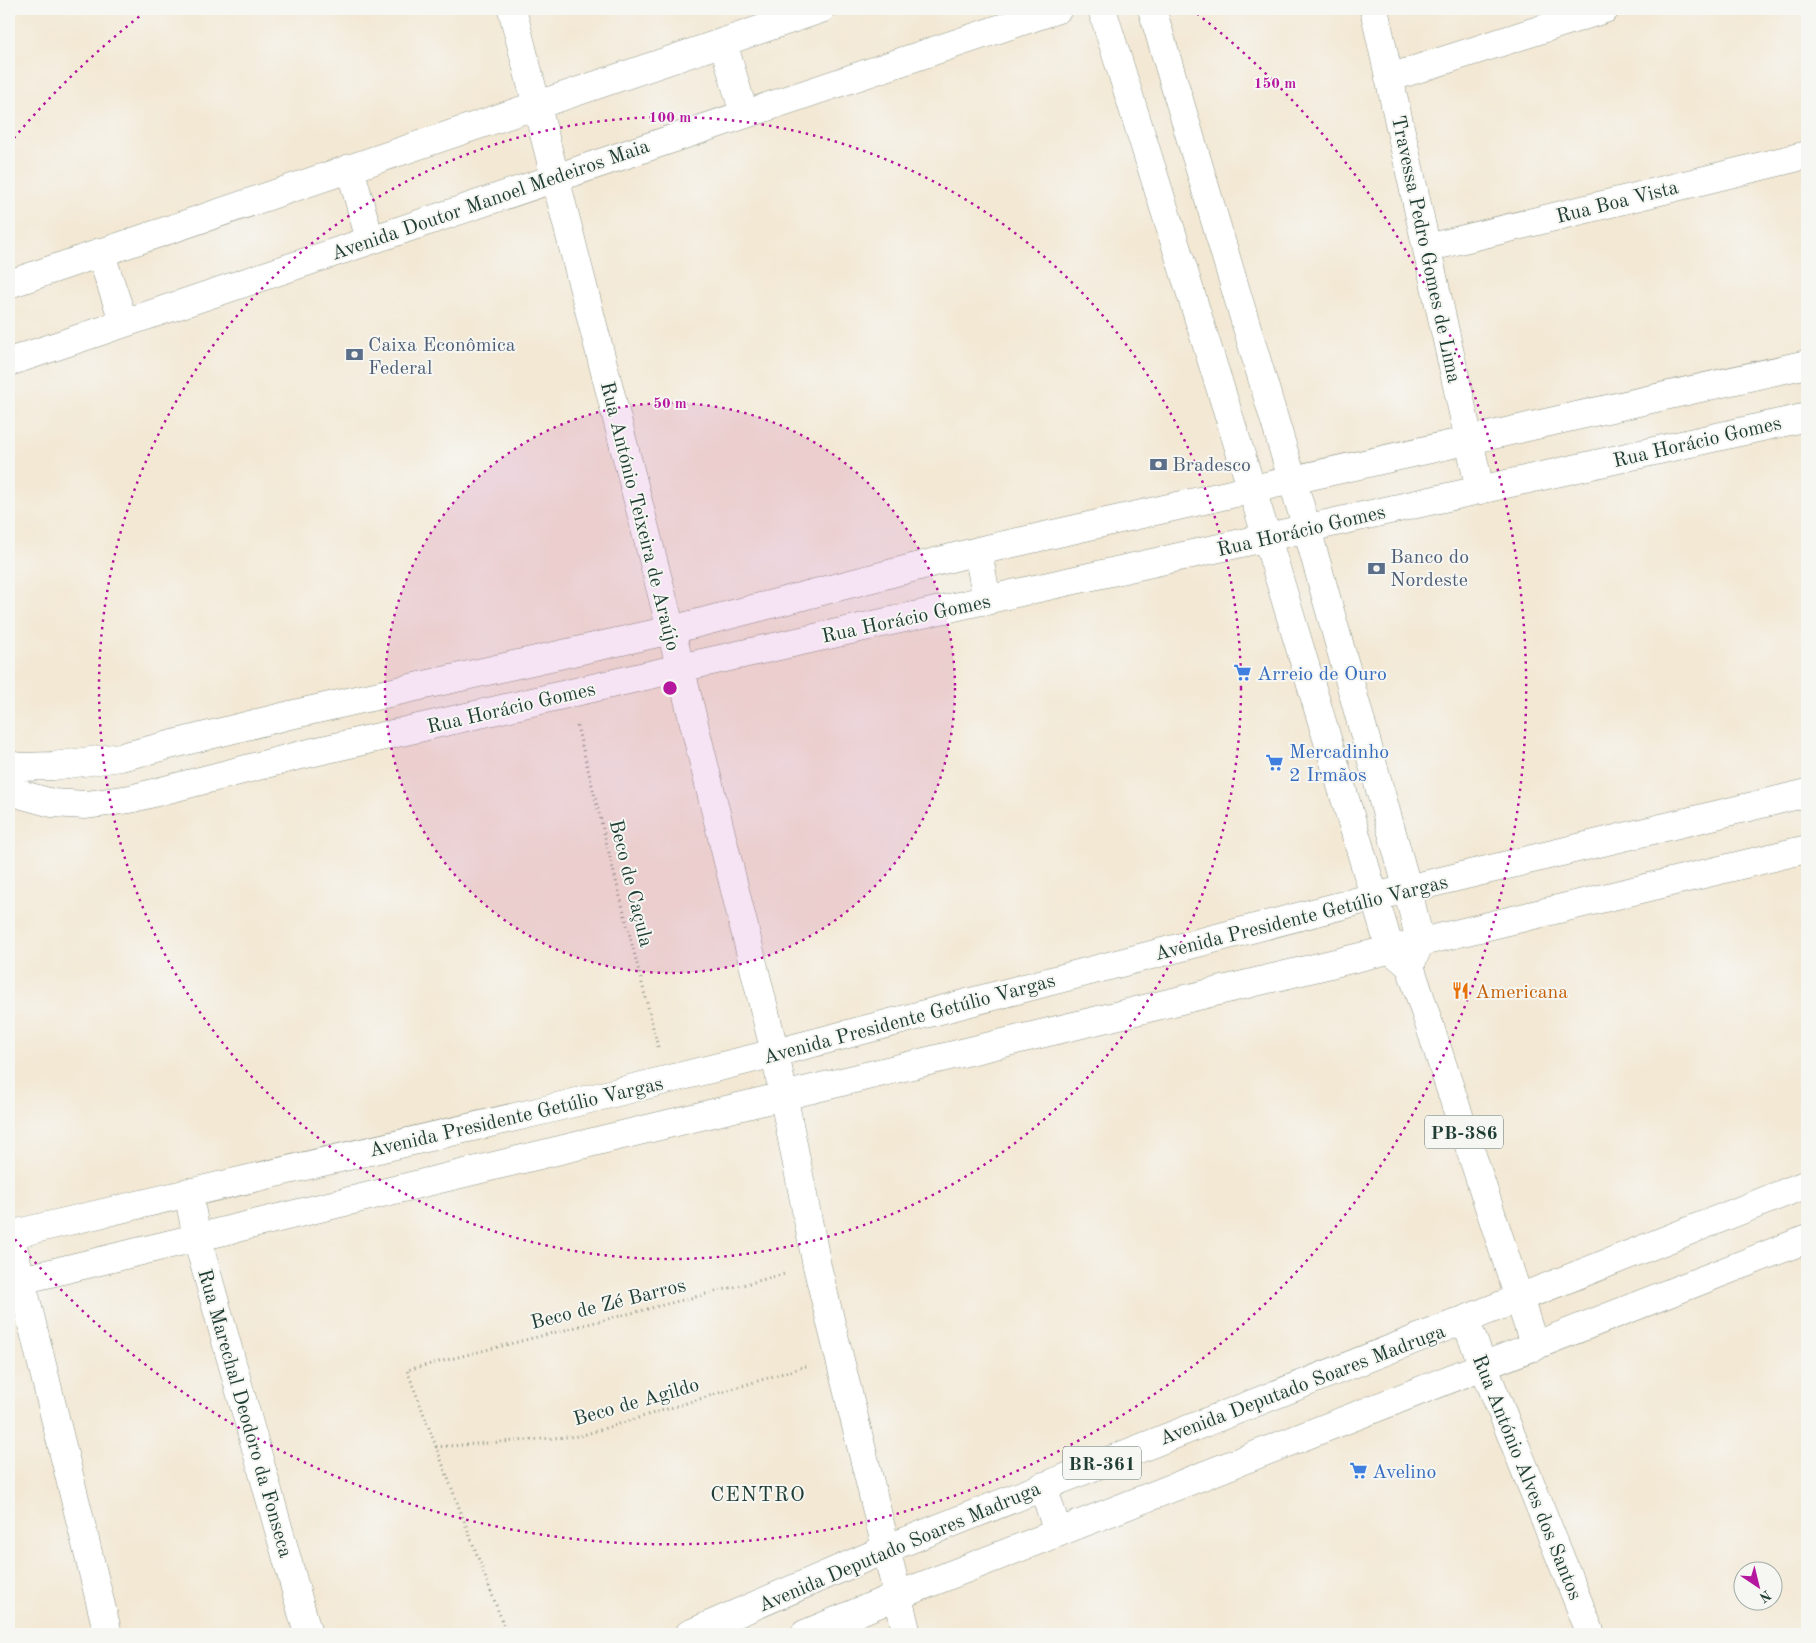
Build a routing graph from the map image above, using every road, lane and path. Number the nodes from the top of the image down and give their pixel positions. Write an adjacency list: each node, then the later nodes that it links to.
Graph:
1 (512, 9): 10 (street, Rua António Teixeira de Araújo)
2 (821, 9): 8 (street)
3 (1058, 9): 11 (street, Avenida Doutor Manoel Medeiros Maia)
4 (1102, 9): 25 (street, PB-386)
5 (1152, 9): 24 (street, PB-386)
6 (1374, 9): 9 (street, Travessa Pedro Gomes de Lima)
7 (1606, 9): 9 (street)
8 (723, 42): 10 (street); 11 (street)
9 (1389, 78): 16 (street, Travessa Pedro Gomes de Lima)
10 (536, 106): 13 (street); 14 (street, Rua António Teixeira de Araújo)
11 (744, 114): 14 (street, Avenida Doutor Manoel Medeiros Maia)
12 (1807, 155): 16 (street, Rua Boa Vista)
13 (350, 168): 15 (street); 17 (street)
14 (555, 178): 15 (street, Avenida Doutor Manoel Medeiros Maia); 31 (street, Rua António Teixeira de Araújo)
15 (370, 240): 19 (street, Avenida Doutor Manoel Medeiros Maia)
16 (1427, 248): 23 (street, Travessa Pedro Gomes de Lima)
17 (100, 252): 18 (street); 19 (street)
18 (9, 284)
19 (124, 323): 20 (street, Avenida Doutor Manoel Medeiros Maia)
20 (9, 362)
21 (1807, 364): 23 (street, Rua Horácio Gomes)
22 (1807, 417): 26 (street, Rua Horácio Gomes)
23 (1468, 440): 24 (street, Rua Horácio Gomes); 26 (street, Travessa Pedro Gomes de Lima)
24 (1293, 480): 25 (street, Rua Horácio Gomes); 27 (street, PB-386)
25 (1251, 489): 28 (street, PB-386); 29 (street, Rua Horácio Gomes)
26 (1480, 490): 27 (street, Rua Horácio Gomes)
27 (1308, 529): 28 (street, Rua Horácio Gomes); 33 (street, PB-386)
28 (1267, 538): 30 (street, Rua Horácio Gomes); 34 (street, PB-386)
29 (978, 550): 30 (street); 31 (street, Rua Horácio Gomes)
30 (987, 600): 32 (street, Rua Horácio Gomes)
31 (671, 630): 32 (street, Rua António Teixeira de Araújo); 36 (street, Rua Horácio Gomes)
32 (680, 668): 35 (street, Rua Horácio Gomes); 45 (street, Rua António Teixeira de Araújo)
33 (1350, 682): 34 (street); 42 (street, PB-386)
34 (1313, 693): 43 (street, PB-386)
35 (569, 694): 37 (street, Rua Horácio Gomes); 46 (path, Beco de Caçula)
36 (290, 715): 37 (street); 38 (street, Rua Horácio Gomes)
37 (301, 755): 39 (street, Rua Horácio Gomes)
38 (9, 765)
39 (9, 784)
40 (1807, 793): 42 (street, Avenida Presidente Getúlio Vargas)
41 (1807, 849): 44 (street, Avenida Presidente Getúlio Vargas)
42 (1408, 890): 43 (street, Avenida Presidente Getúlio Vargas); 44 (street, PB-386)
43 (1374, 897): 44 (street, PB-386); 45 (street, Avenida Presidente Getúlio Vargas)
44 (1406, 952): 47 (street, Avenida Presidente Getúlio Vargas); 57 (street, PB-386)
45 (775, 1053): 46 (street, Avenida Presidente Getúlio Vargas); 47 (street, Rua António Teixeira de Araújo)
46 (666, 1080): 48 (street, Avenida Presidente Getúlio Vargas)
47 (784, 1095): 49 (street, Avenida Presidente Getúlio Vargas); 55 (street, Rua António Teixeira de Araújo)
48 (545, 1110): 49 (street); 51 (street, Avenida Presidente Getúlio Vargas)
49 (553, 1151): 53 (street, Avenida Presidente Getúlio Vargas)
50 (1807, 1184): 57 (street, Avenida Deputado Soares Madruga)
51 (188, 1192): 52 (street, Avenida Presidente Getúlio Vargas); 53 (street, Rua Marechal Deodoro da Fonseca)
52 (9, 1235): 56 (street)
53 (197, 1238): 56 (street, Avenida Presidente Getúlio Vargas); 68 (street, Rua Marechal Deodoro da Fonseca)
54 (1807, 1239): 59 (street)
55 (817, 1266): 60 (street, Rua António Teixeira de Araújo); 62 (path, Beco de Zé Barros)
56 (15, 1281): 67 (street)
57 (1518, 1298): 58 (street, Avenida Deputado Soares Madruga / BR-361); 59 (street, PB-386)
58 (1465, 1320): 61 (street, Rua António Alves dos Santos); 63 (street, Avenida Deputado Soares Madruga / BR-361)
59 (1535, 1347): 61 (street, BR-361)
60 (838, 1357): 62 (path, Beco de Agildo); 65 (street, Rua António Teixeira de Araújo)
61 (1483, 1367): 64 (street, BR-361); 73 (street, Rua António Alves dos Santos)
62 (436, 1447): 69 (path)
63 (1043, 1486): 64 (street); 65 (street, Avenida Deputado Soares Madruga / BR-361)
64 (1058, 1533): 66 (street, BR-361)
65 (886, 1549): 66 (street, Rua António Teixeira de Araújo); 70 (street, Avenida Deputado Soares Madruga / BR-361)
66 (899, 1595): 71 (street, BR-361); 72 (street, Rua António Teixeira de Araújo)
67 (108, 1634)
68 (308, 1634)
69 (507, 1634)
70 (689, 1634)
71 (805, 1634)
72 (907, 1634)
73 (1591, 1634)

